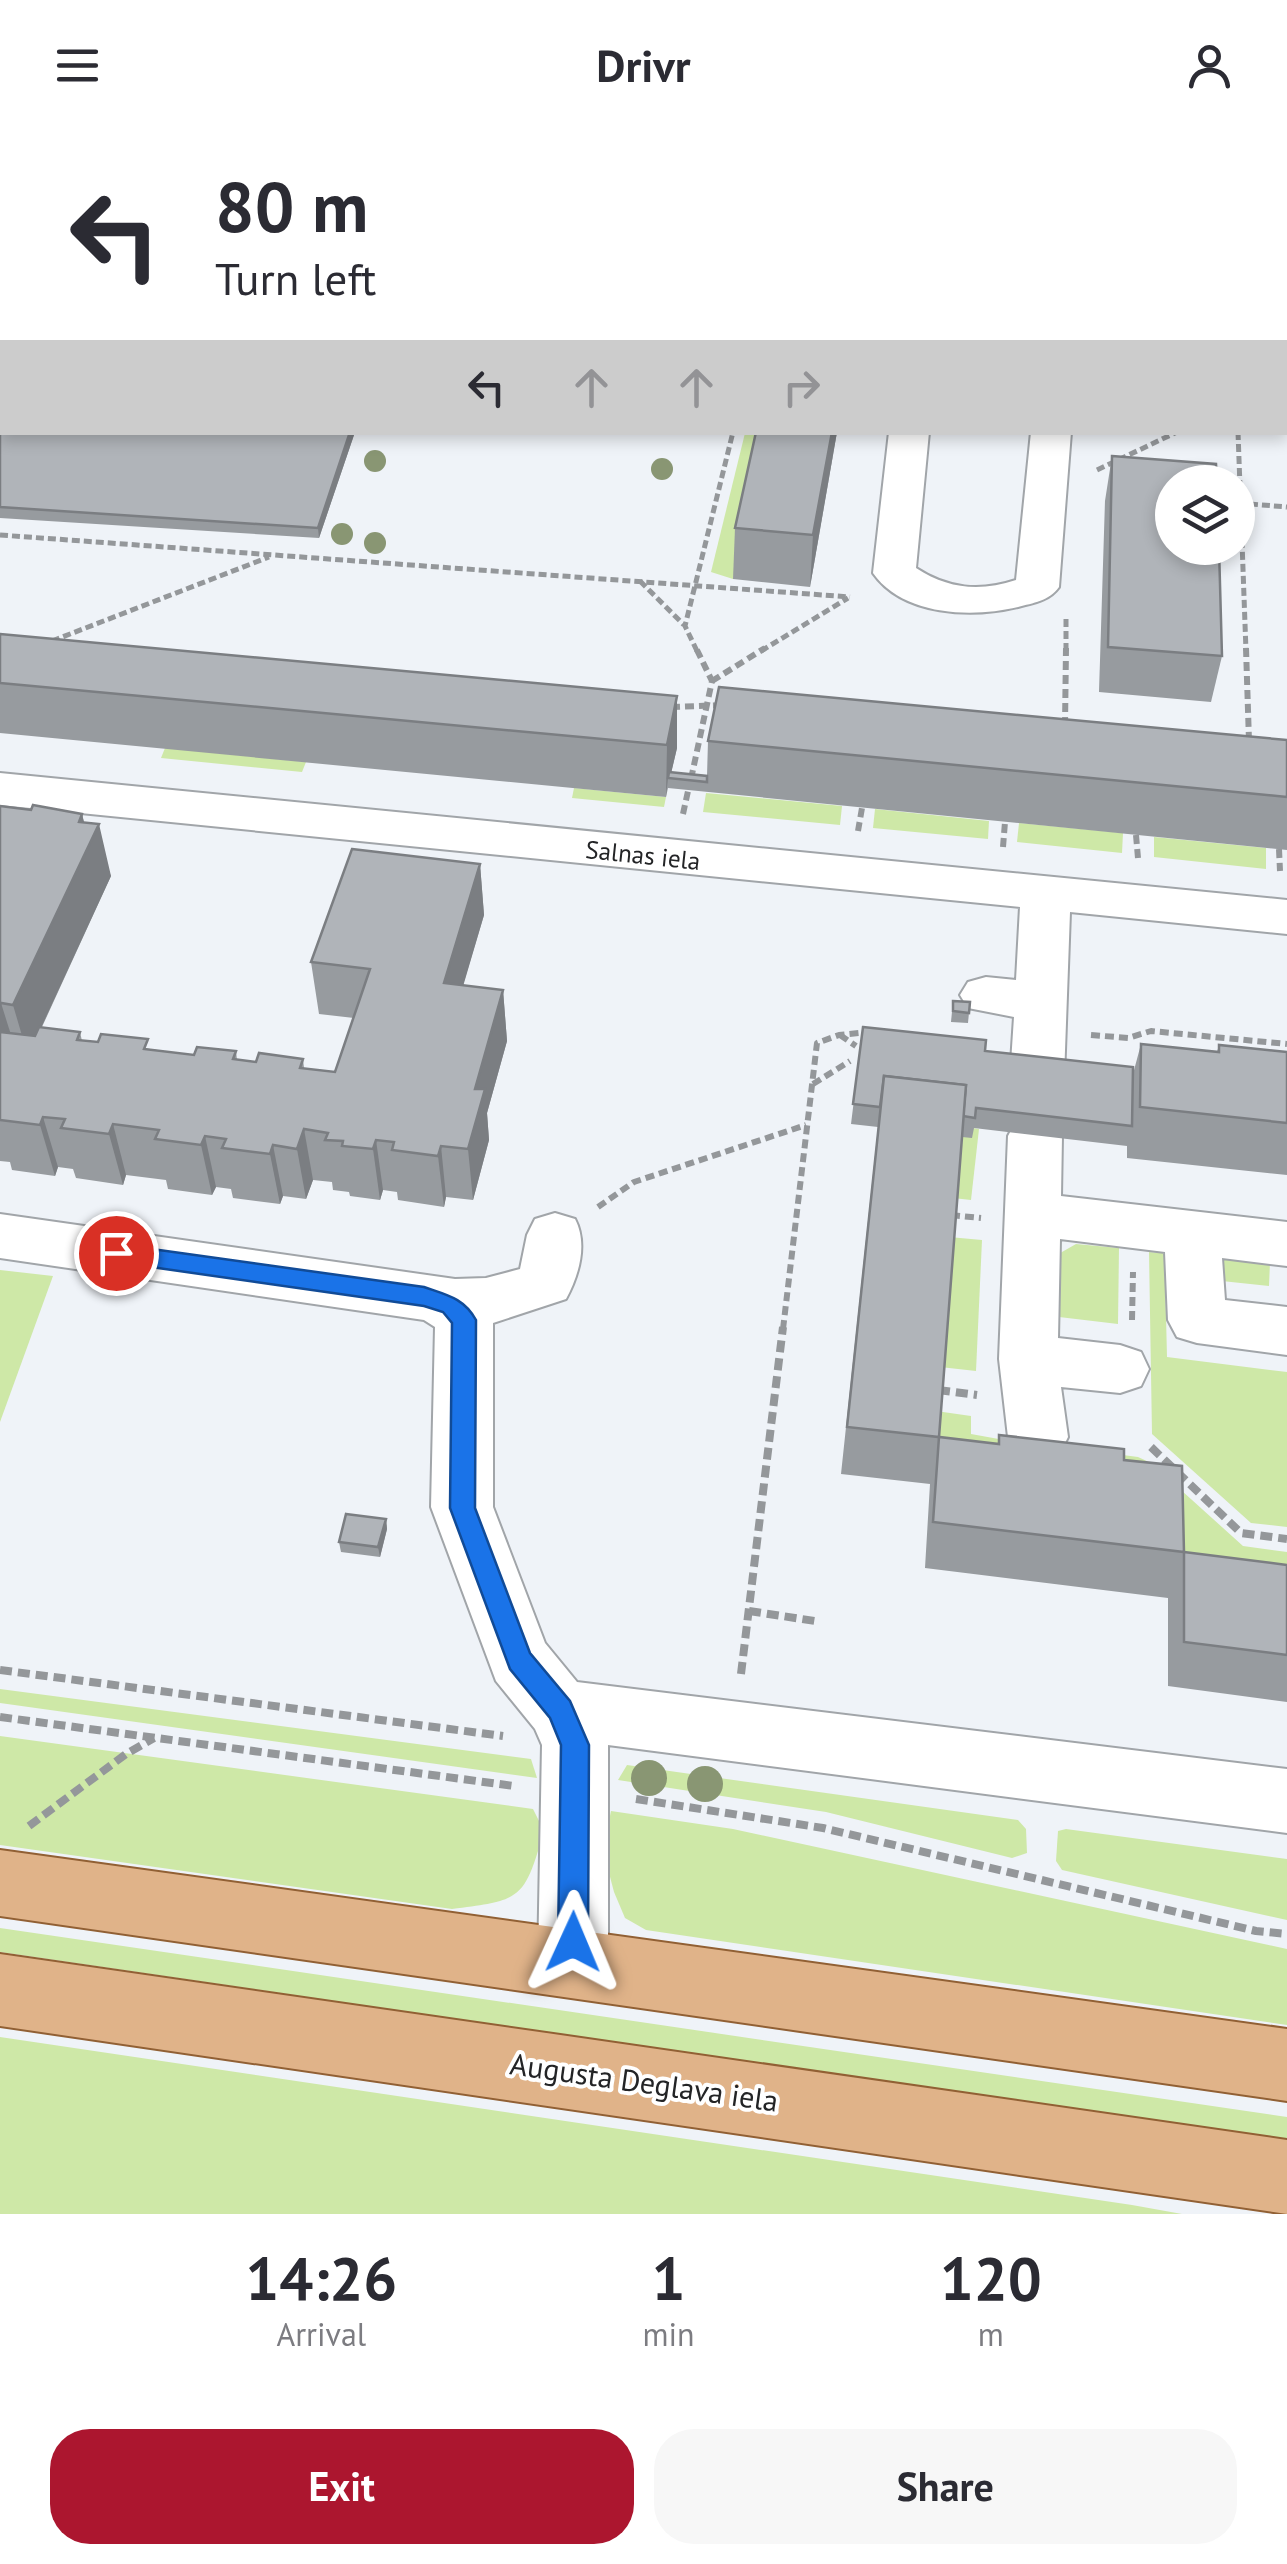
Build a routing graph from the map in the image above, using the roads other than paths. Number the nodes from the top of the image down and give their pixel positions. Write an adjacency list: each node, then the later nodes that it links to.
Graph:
1 (909, 435): 2 (street)
2 (1051, 435)
3 (0, 789): 4 (street, Salnas iela)
4 (1046, 894): 5 (street, Salnas iela); 7 (street)
5 (1287, 917)
6 (986, 995): 7 (street)
7 (1040, 1014): 8 (street)
8 (1037, 1078)
9 (1035, 1136): 10 (street)
10 (1031, 1214): 11 (street); 18 (street)
11 (1192, 1234): 14 (street); 16 (street)
12 (0, 1236): 15 (street)
13 (556, 1236): 15 (street)
14 (1287, 1244)
15 (451, 1306): 20 (street)
16 (1287, 1331)
17 (1120, 1369): 18 (street)
18 (1008, 1378): 19 (street)
19 (1038, 1437)
20 (560, 1710): 21 (street); 23 (street)
21 (1287, 1801)
22 (9, 1859): 23 (main road)
23 (573, 1962): 25 (main road)
24 (0, 1990): 26 (main road, Augusta Deglava iela)
25 (1287, 2065)
26 (1271, 2189)

